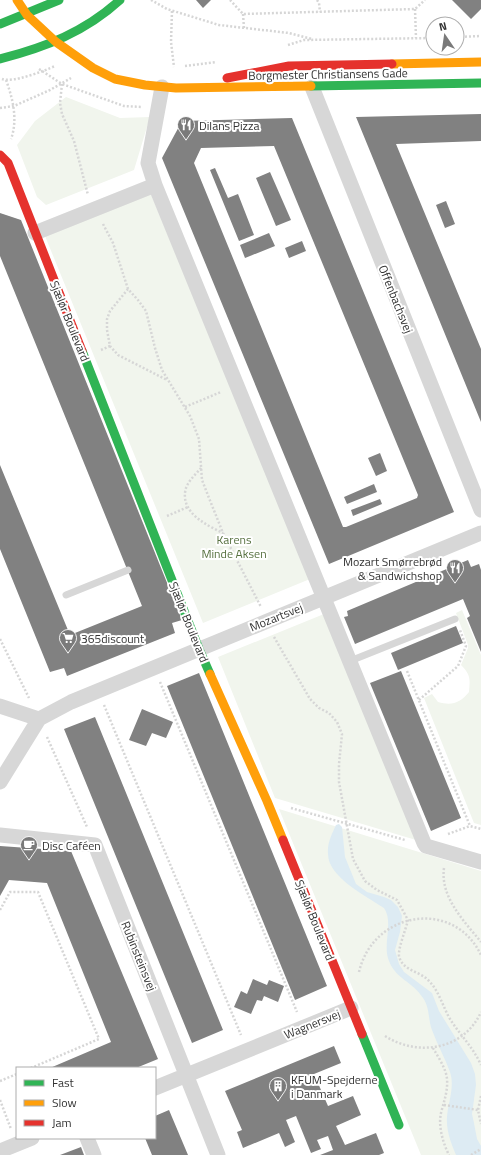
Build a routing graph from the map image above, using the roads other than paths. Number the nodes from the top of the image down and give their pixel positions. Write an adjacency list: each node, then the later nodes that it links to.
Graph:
1 (17, 0): 4 (street)
2 (59, 0): 4 (street)
3 (120, 0): 6 (street)
4 (27, 14): 5 (street); 6 (street, Borgmester Christiansens Gade)
5 (0, 24)
6 (55, 41): 7 (street); 10 (street, Borgmester Christiansens Gade)
7 (0, 59)
8 (481, 62): 10 (street, Borgmester Christiansens Gade)
9 (481, 83): 11 (street, Borgmester Christiansens Gade)
10 (169, 87): 11 (street, Borgmester Christiansens Gade); 13 (street)
11 (312, 87): 15 (street, Offenbachsvej)
12 (0, 155): 14 (street, Sjælør Boulevard)
13 (155, 185): 14 (street); 19 (street)
14 (35, 233): 21 (street, Sjælør Boulevard)
15 (481, 510)
16 (481, 533): 19 (street, Mozartsvej)
17 (128, 570): 18 (lane)
18 (66, 594)
19 (324, 597): 21 (street, Mozartsvej); 22 (street)
20 (455, 619): 22 (lane)
21 (199, 649): 24 (street, Mozartsvej); 28 (street, Sjælør Boulevard)
22 (350, 661): 27 (street)
23 (0, 706): 24 (street)
24 (39, 719): 25 (street)
25 (0, 782)
26 (0, 835): 29 (street, Rubinsteinsvej)
27 (481, 862)
28 (351, 1008): 29 (street, Wagnersvej); 31 (street, Wagnersvej)
29 (186, 1075): 30 (street, Wagnersvej); 36 (street, Rubinsteinsvej)
30 (156, 1088)
31 (399, 1125)
32 (30, 1139): 34 (street)
33 (87, 1139): 35 (street)
34 (0, 1151)
35 (94, 1155)
36 (218, 1155)

